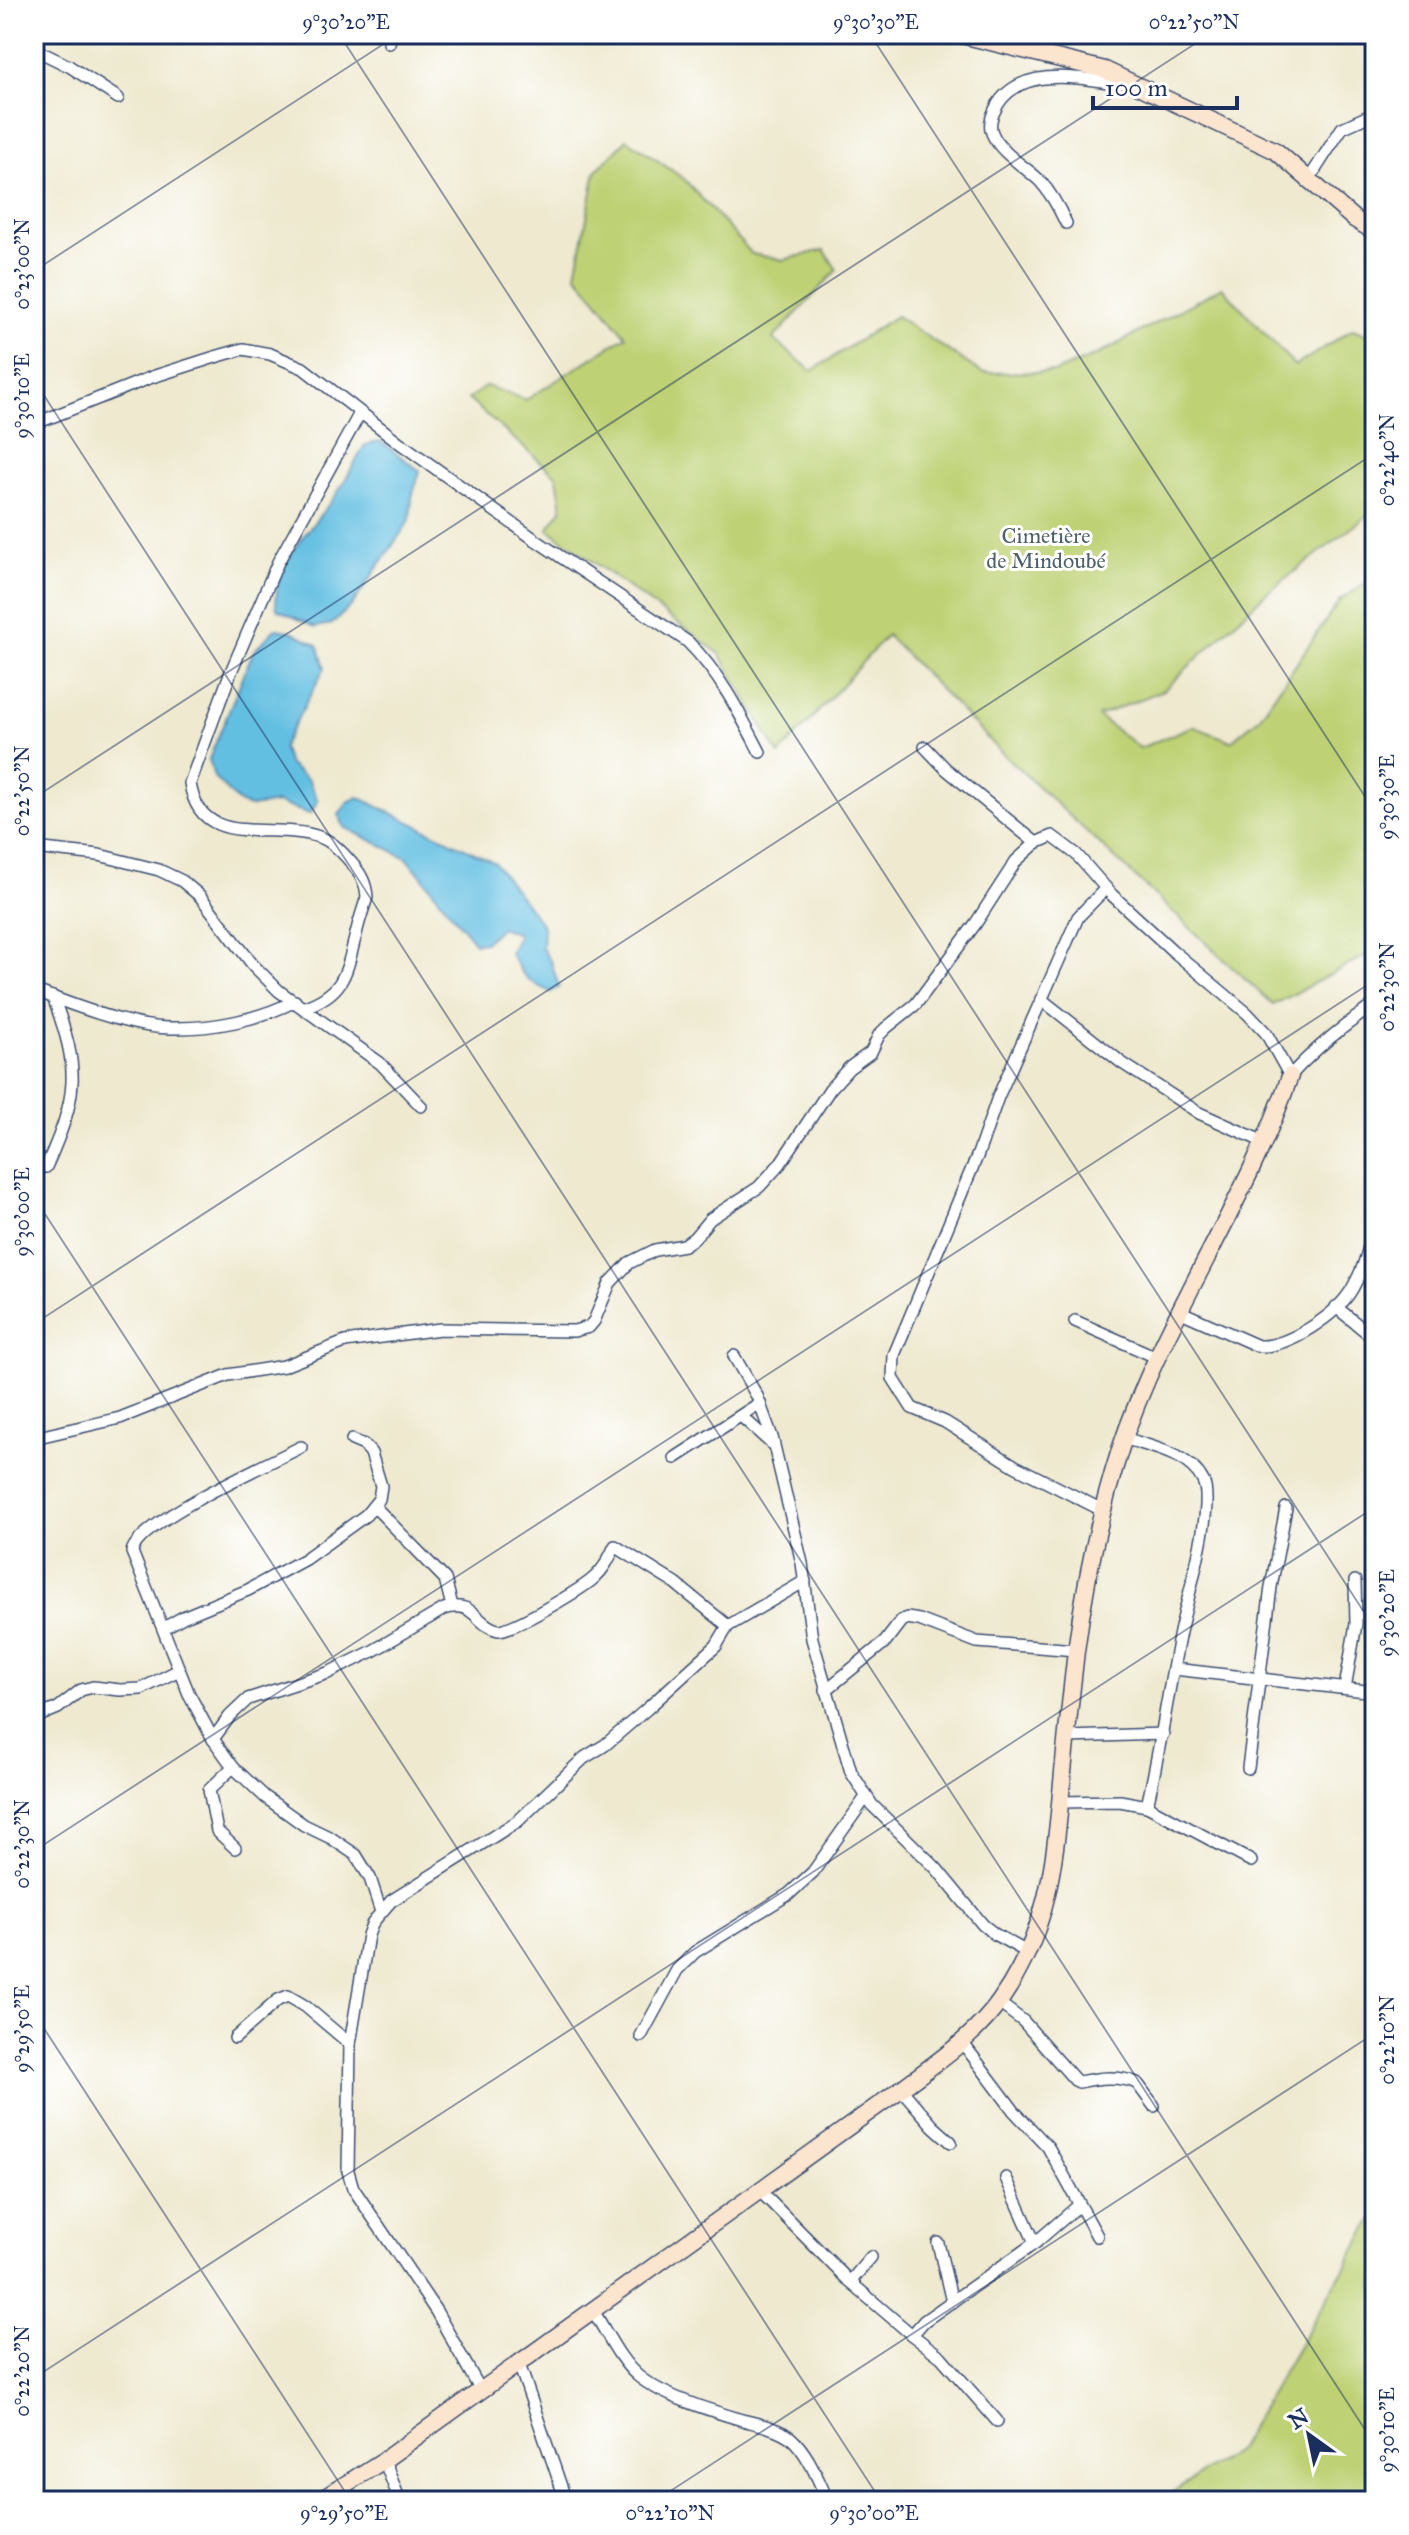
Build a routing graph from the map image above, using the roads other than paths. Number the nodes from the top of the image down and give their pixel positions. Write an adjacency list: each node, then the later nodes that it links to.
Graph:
1 (958, 34): 3 (street)
2 (34, 49): 4 (street)
3 (1140, 86): 6 (street); 7 (street)
4 (118, 98)
5 (1375, 113): 6 (street)
6 (1309, 179): 8 (street)
7 (1066, 223)
8 (1375, 232)
9 (360, 413): 10 (street); 12 (street); 19 (street)
10 (34, 424)
11 (925, 747): 13 (street)
12 (760, 752)
13 (1036, 843): 15 (street); 34 (street)
14 (34, 848): 19 (street)
15 (1106, 888): 18 (street); 21 (street)
16 (34, 990): 17 (street)
17 (53, 997): 19 (street); 24 (street)
18 (1041, 999): 23 (street); 42 (street)
19 (300, 1004): 22 (street)
20 (1375, 1004): 21 (street)
21 (1290, 1076): 23 (street)
22 (421, 1106)
23 (1264, 1142): 27 (street)
24 (46, 1167)
25 (1375, 1230): 26 (street)
26 (1336, 1307): 27 (street); 29 (street)
27 (1179, 1311): 31 (street)
28 (1075, 1321): 31 (street)
29 (1375, 1339)
30 (734, 1356): 32 (street)
31 (1156, 1357): 35 (street)
32 (760, 1403): 33 (street); 37 (street)
33 (741, 1416): 37 (street); 39 (street)
34 (34, 1438)
35 (1124, 1438): 42 (street); 49 (street)
36 (352, 1440): 40 (street)
37 (773, 1445): 43 (street)
38 (301, 1447): 47 (street)
39 (675, 1458)
40 (374, 1506): 45 (street); 47 (street)
41 (1286, 1508): 51 (street)
42 (1102, 1510): 48 (street)
43 (805, 1581): 46 (street); 53 (street)
44 (1355, 1581): 52 (street)
45 (452, 1606): 46 (street); 58 (street)
46 (728, 1626): 66 (street)
47 (164, 1628): 50 (street)
48 (1076, 1650): 53 (street); 57 (street)
49 (1174, 1669): 51 (street); 56 (street)
50 (179, 1670): 55 (street); 58 (street)
51 (1257, 1677): 52 (street); 60 (street)
52 (1345, 1688): 54 (street)
53 (826, 1690): 61 (street)
54 (1375, 1692)
55 (34, 1718)
56 (1163, 1734): 57 (street); 63 (street)
57 (1067, 1737): 62 (street)
58 (213, 1739): 59 (street)
59 (233, 1767): 64 (street); 66 (street)
60 (1248, 1768)
61 (866, 1797): 67 (street); 69 (street)
62 (1060, 1802): 63 (street); 67 (street)
63 (1147, 1806): 65 (street)
64 (235, 1848)
65 (1251, 1861)
66 (381, 1912): 72 (street)
67 (1027, 1952): 68 (street)
68 (999, 2003): 71 (street); 74 (street)
69 (641, 2036)
70 (235, 2038): 72 (street)
71 (962, 2042): 73 (street); 78 (street)
72 (350, 2044): 88 (street)
73 (901, 2089): 75 (street); 77 (street)
74 (1154, 2106)
75 (951, 2142)
76 (1006, 2178): 81 (street)
77 (759, 2190): 83 (street); 85 (street)
78 (1078, 2206): 79 (street); 81 (street)
79 (1097, 2236)
80 (938, 2243): 84 (street)
81 (1035, 2243): 84 (street)
82 (871, 2257): 83 (street)
83 (850, 2282): 86 (street)
84 (952, 2302): 86 (street)
85 (593, 2311): 87 (street); 94 (street)
86 (912, 2335): 89 (street)
87 (519, 2364): 88 (street); 93 (street)
88 (481, 2391): 90 (street)
89 (997, 2421)
90 (384, 2460): 91 (street); 92 (street)
91 (319, 2501)
92 (400, 2501)
93 (566, 2501)
94 (828, 2501)

